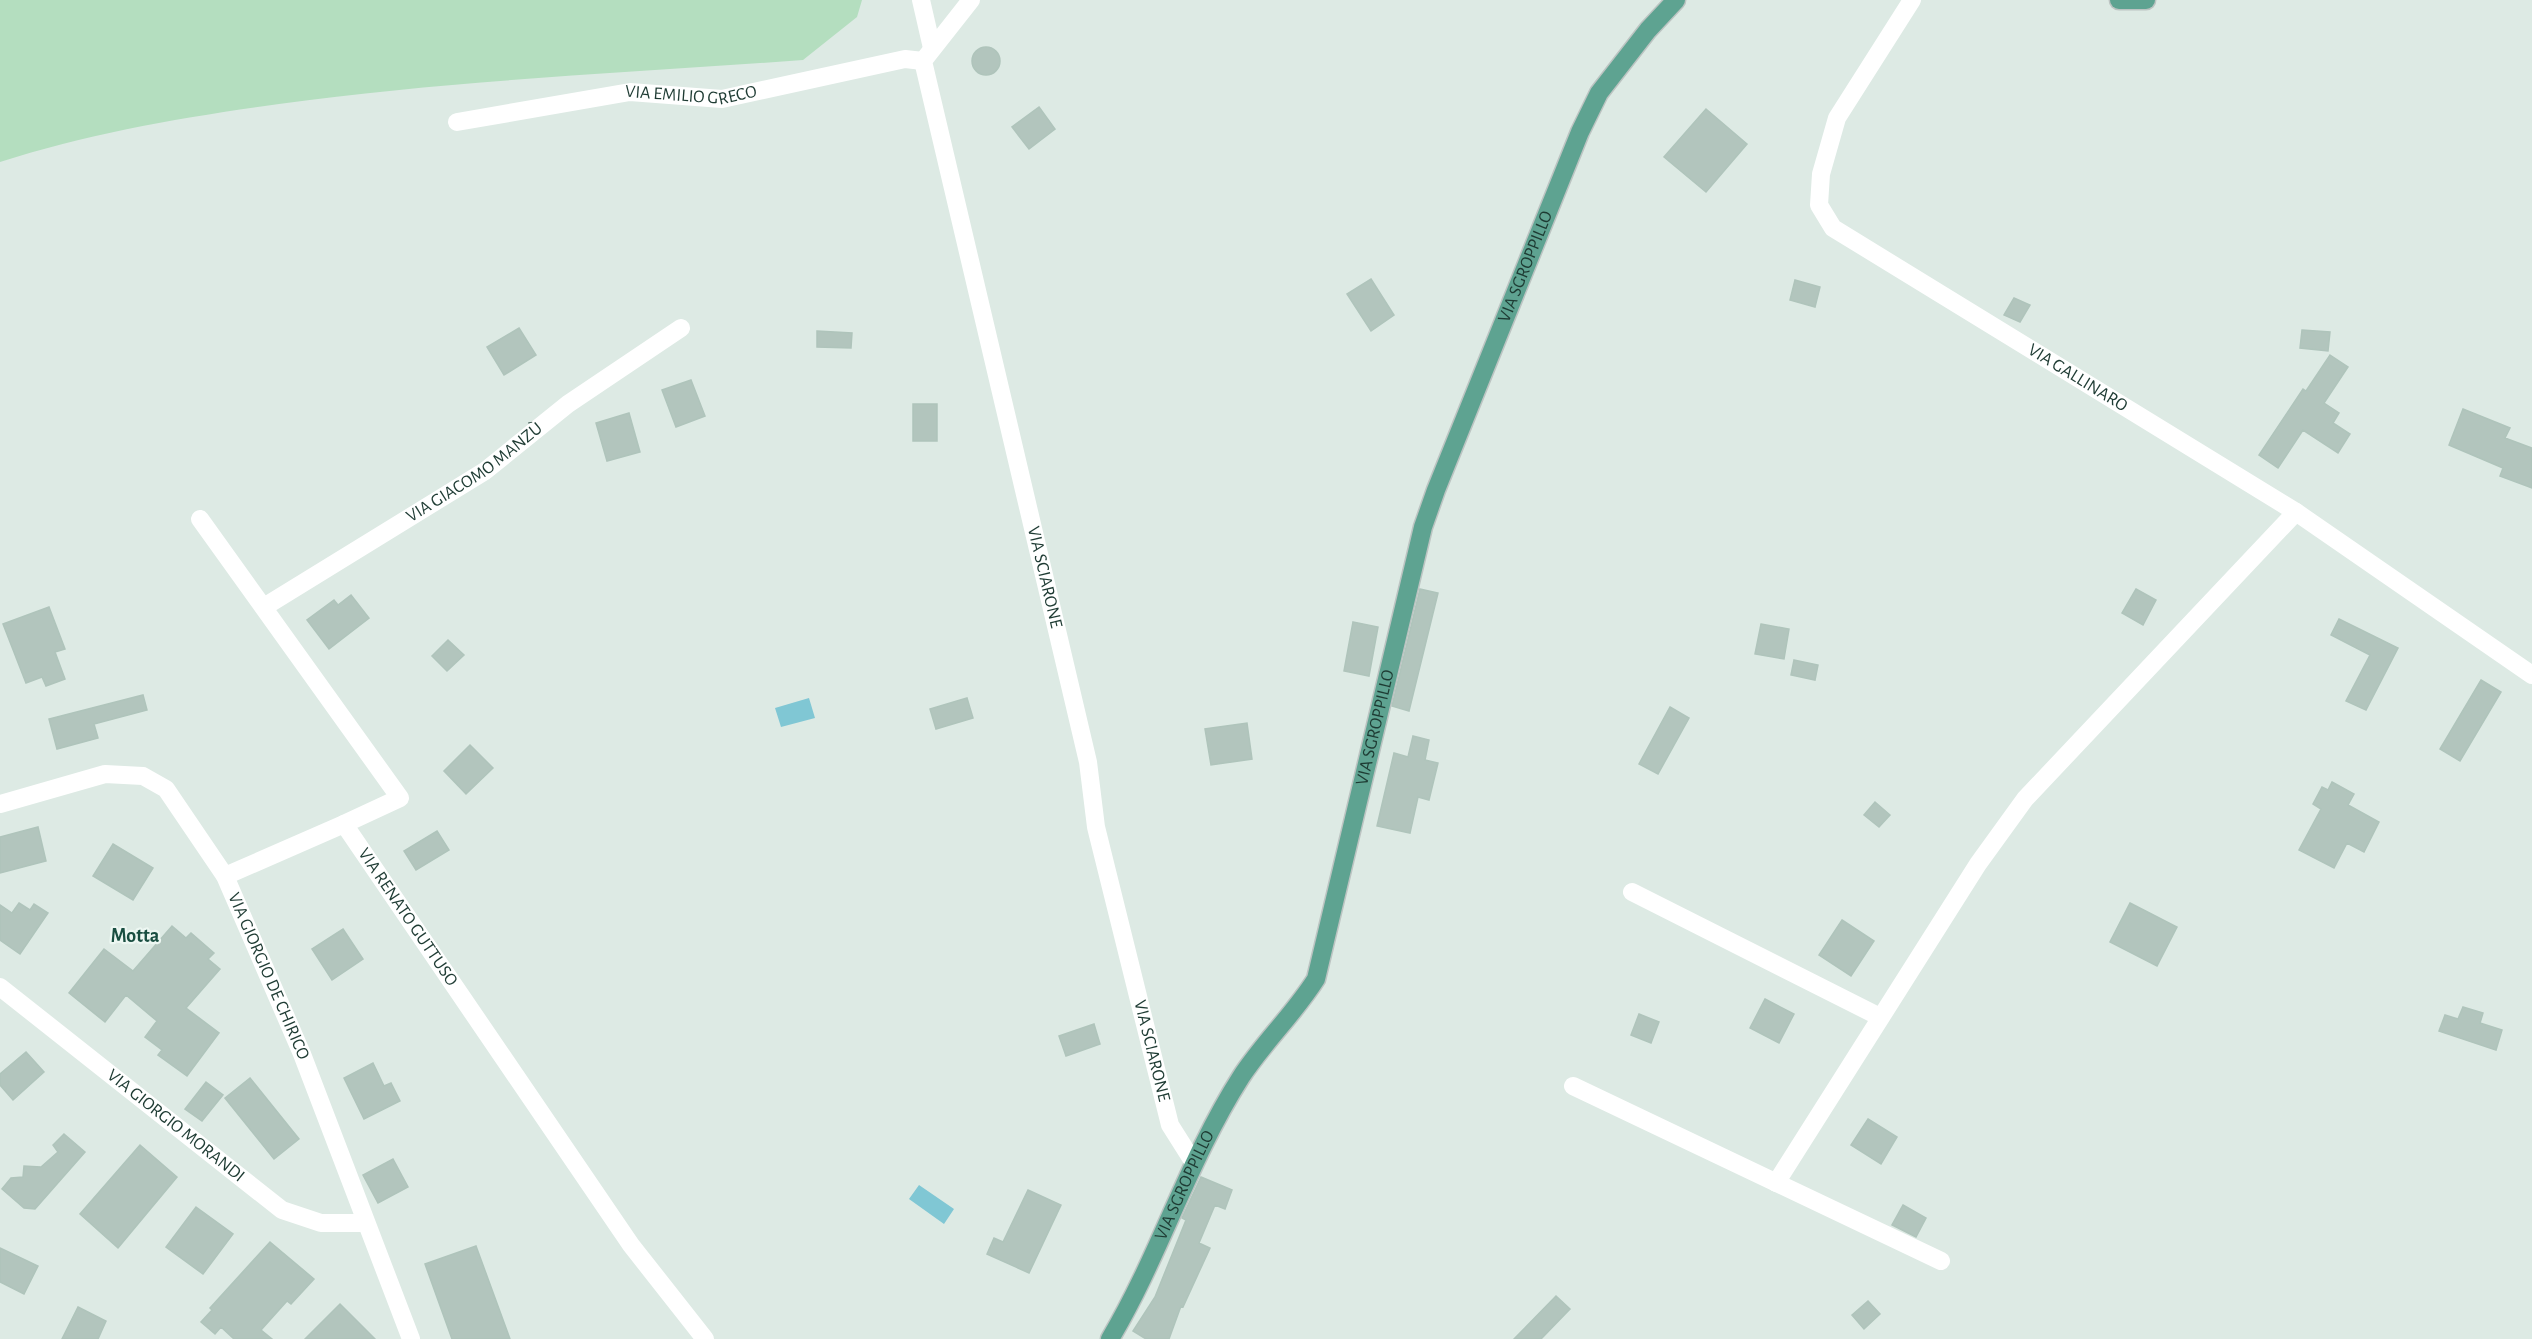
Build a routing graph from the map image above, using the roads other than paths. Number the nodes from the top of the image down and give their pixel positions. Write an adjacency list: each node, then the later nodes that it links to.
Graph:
1 (921, 0): 7 (street, VIA SCIARONE)
2 (971, 0): 7 (street)
3 (1676, 0): 21 (main road, VIA SGROPPILLO)
4 (1912, 0): 10 (street, VIA GALLINARO)
5 (2119, 0): 6 (main road)
6 (2146, 0)
7 (927, 54): 8 (street, VIA EMILIO GRECO); 21 (street, VIA SCIARONE)
8 (457, 122)
9 (681, 328): 12 (street, VIA GIACOMO MANZÙ)
10 (2296, 512): 13 (street, VIA GALLINARO); 19 (street)
11 (200, 519): 12 (street)
12 (264, 607): 15 (street)
13 (2532, 675)
14 (0, 804): 16 (street, VIA GIORGIO DE CHIRICO)
15 (344, 824): 16 (street); 26 (street, VIA RENATO GUTTUSO)
16 (225, 876): 23 (street, VIA GIORGIO DE CHIRICO)
17 (1632, 892): 19 (street)
18 (0, 987): 23 (street, VIA GIORGIO MORANDI)
19 (1880, 1017): 22 (street)
20 (1573, 1086): 22 (street)
21 (1194, 1163): 27 (main road, VIA SGROPPILLO)
22 (1776, 1183): 24 (street)
23 (366, 1223): 25 (street, VIA GIORGIO DE CHIRICO)
24 (1941, 1261)
25 (411, 1339)
26 (705, 1339)
27 (1110, 1339)

